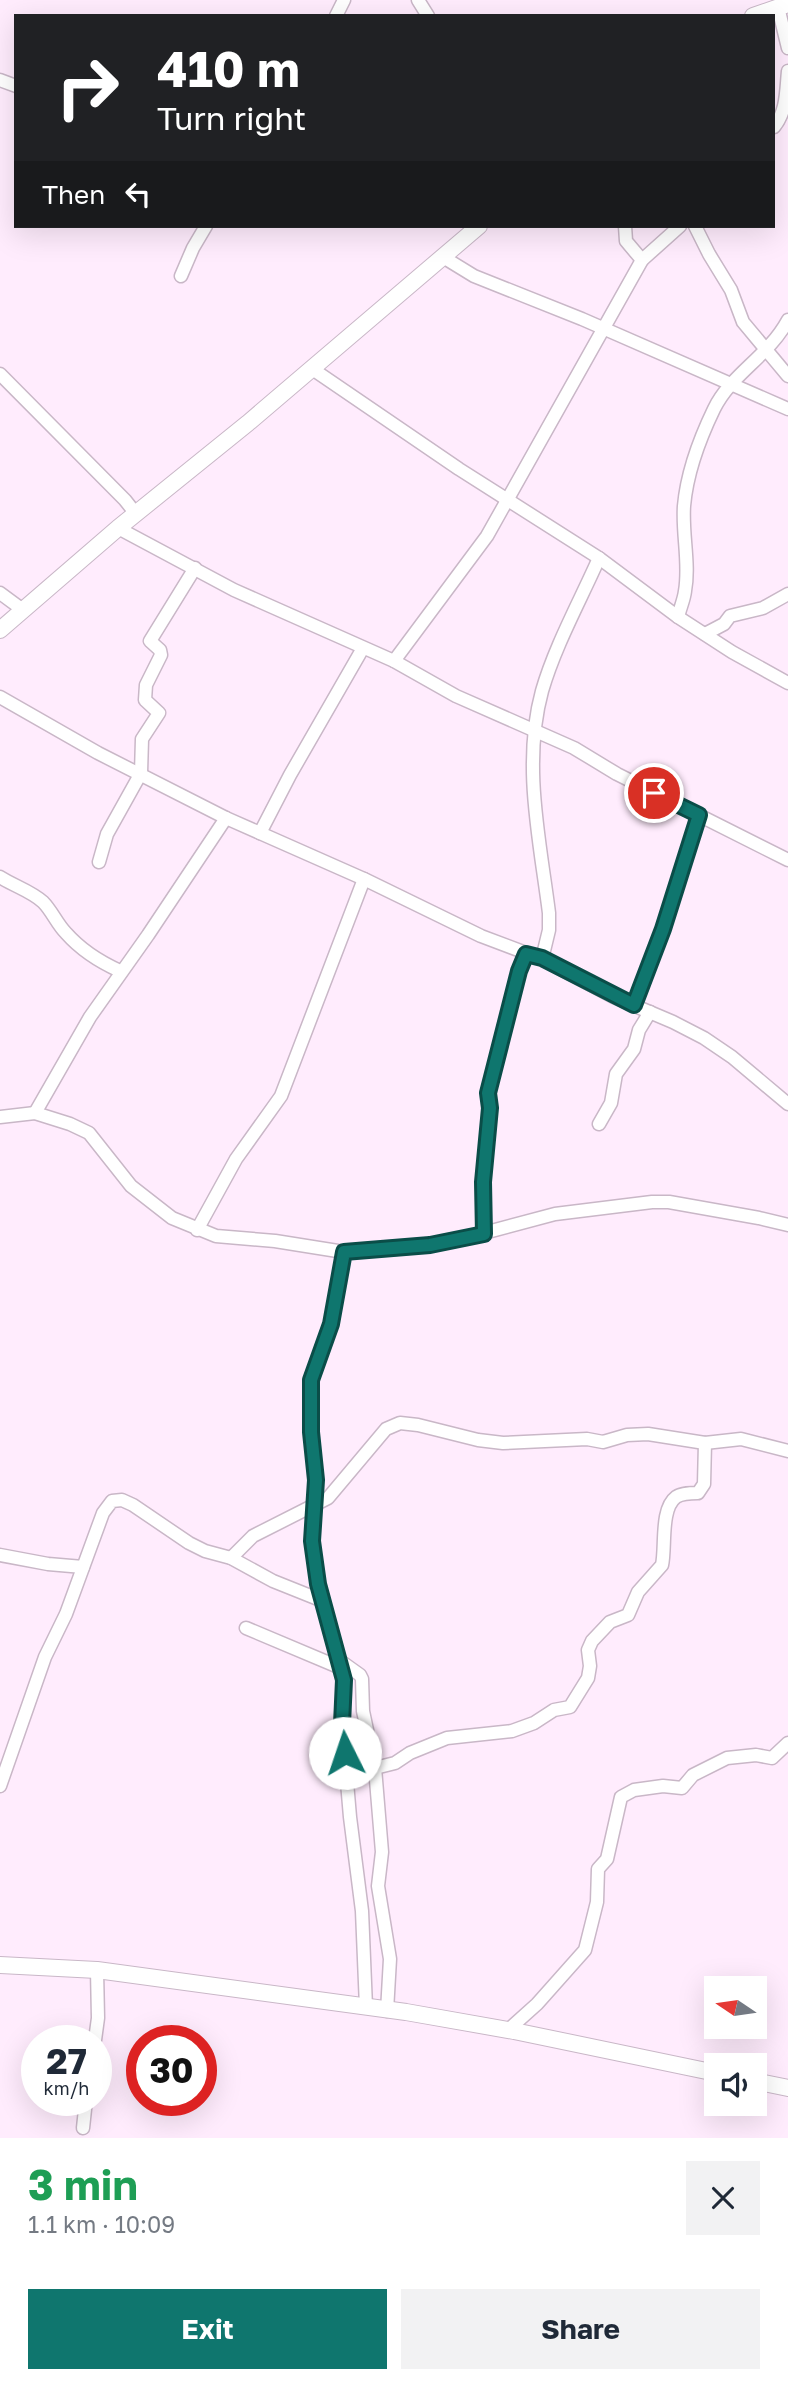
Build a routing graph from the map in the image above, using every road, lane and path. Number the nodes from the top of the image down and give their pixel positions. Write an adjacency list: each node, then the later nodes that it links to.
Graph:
1 (783, 5): 2 (main road); 3 (street)
2 (758, 14)
3 (788, 48)
4 (788, 71): 5 (street)
5 (786, 105): 6 (street)
6 (775, 126)
7 (205, 228): 14 (street)
8 (477, 228): 12 (main road)
9 (625, 228): 13 (street)
10 (678, 228): 13 (street)
11 (696, 228): 17 (street)
12 (443, 257): 16 (street); 18 (main road)
13 (642, 260): 16 (street)
14 (181, 276)
15 (788, 320): 17 (street)
16 (603, 330): 21 (street); 23 (street)
17 (767, 351): 20 (street); 21 (street)
18 (311, 368): 23 (street); 24 (main road)
19 (0, 374): 24 (street)
20 (788, 376)
21 (730, 384): 22 (street); 31 (street)
22 (788, 409)
23 (507, 498): 26 (street); 35 (street)
24 (136, 514): 25 (main road)
25 (118, 528): 27 (street); 30 (main road)
26 (599, 558): 31 (street); 38 (street)
27 (195, 568): 34 (street); 39 (street)
28 (0, 593): 30 (street)
29 (788, 594): 33 (street)
30 (23, 610): 32 (main road)
31 (678, 617): 33 (street)
32 (0, 630)
33 (705, 634): 36 (street)
34 (363, 648): 35 (street); 42 (street)
35 (394, 661): 38 (street)
36 (788, 683)
37 (0, 697): 39 (street)
38 (535, 730): 40 (street); 48 (street)
39 (141, 773): 41 (street); 44 (street)
40 (699, 815): 43 (street); 50 (street)
41 (226, 818): 42 (street); 49 (street)
42 (260, 833): 46 (street)
43 (788, 860)
44 (99, 862)
45 (0, 877): 49 (street)
46 (364, 879): 47 (street); 57 (street)
47 (526, 954): 48 (street); 58 (street)
48 (542, 958): 50 (street)
49 (120, 971): 53 (street)
50 (634, 1005): 51 (street)
51 (650, 1012): 52 (street); 55 (street)
52 (788, 1104)
53 (35, 1113): 54 (street); 57 (street)
54 (0, 1116)
55 (598, 1124)
56 (788, 1226): 58 (street)
57 (197, 1230): 59 (street)
58 (484, 1234): 59 (street)
59 (344, 1252): 62 (street)
60 (705, 1443): 61 (street); 62 (street); 70 (street)
61 (788, 1451)
62 (314, 1507): 64 (street); 66 (street)
63 (0, 1555): 65 (street)
64 (231, 1558): 65 (street); 66 (street)
65 (83, 1567): 71 (street)
66 (323, 1601): 68 (street)
67 (246, 1628): 68 (street)
68 (340, 1664): 70 (street); 74 (street)
69 (788, 1743): 77 (street)
70 (375, 1768): 75 (street)
71 (0, 1786)
72 (0, 1965): 73 (main road)
73 (97, 1970): 74 (main road); 76 (street)
74 (366, 2007): 75 (main road)
75 (387, 2011): 77 (main road)
76 (97, 2025)
77 (508, 2030): 78 (main road)
78 (704, 2071)
79 (767, 2084): 80 (main road)
80 (788, 2088)
81 (84, 2116): 82 (street)
82 (83, 2128)

